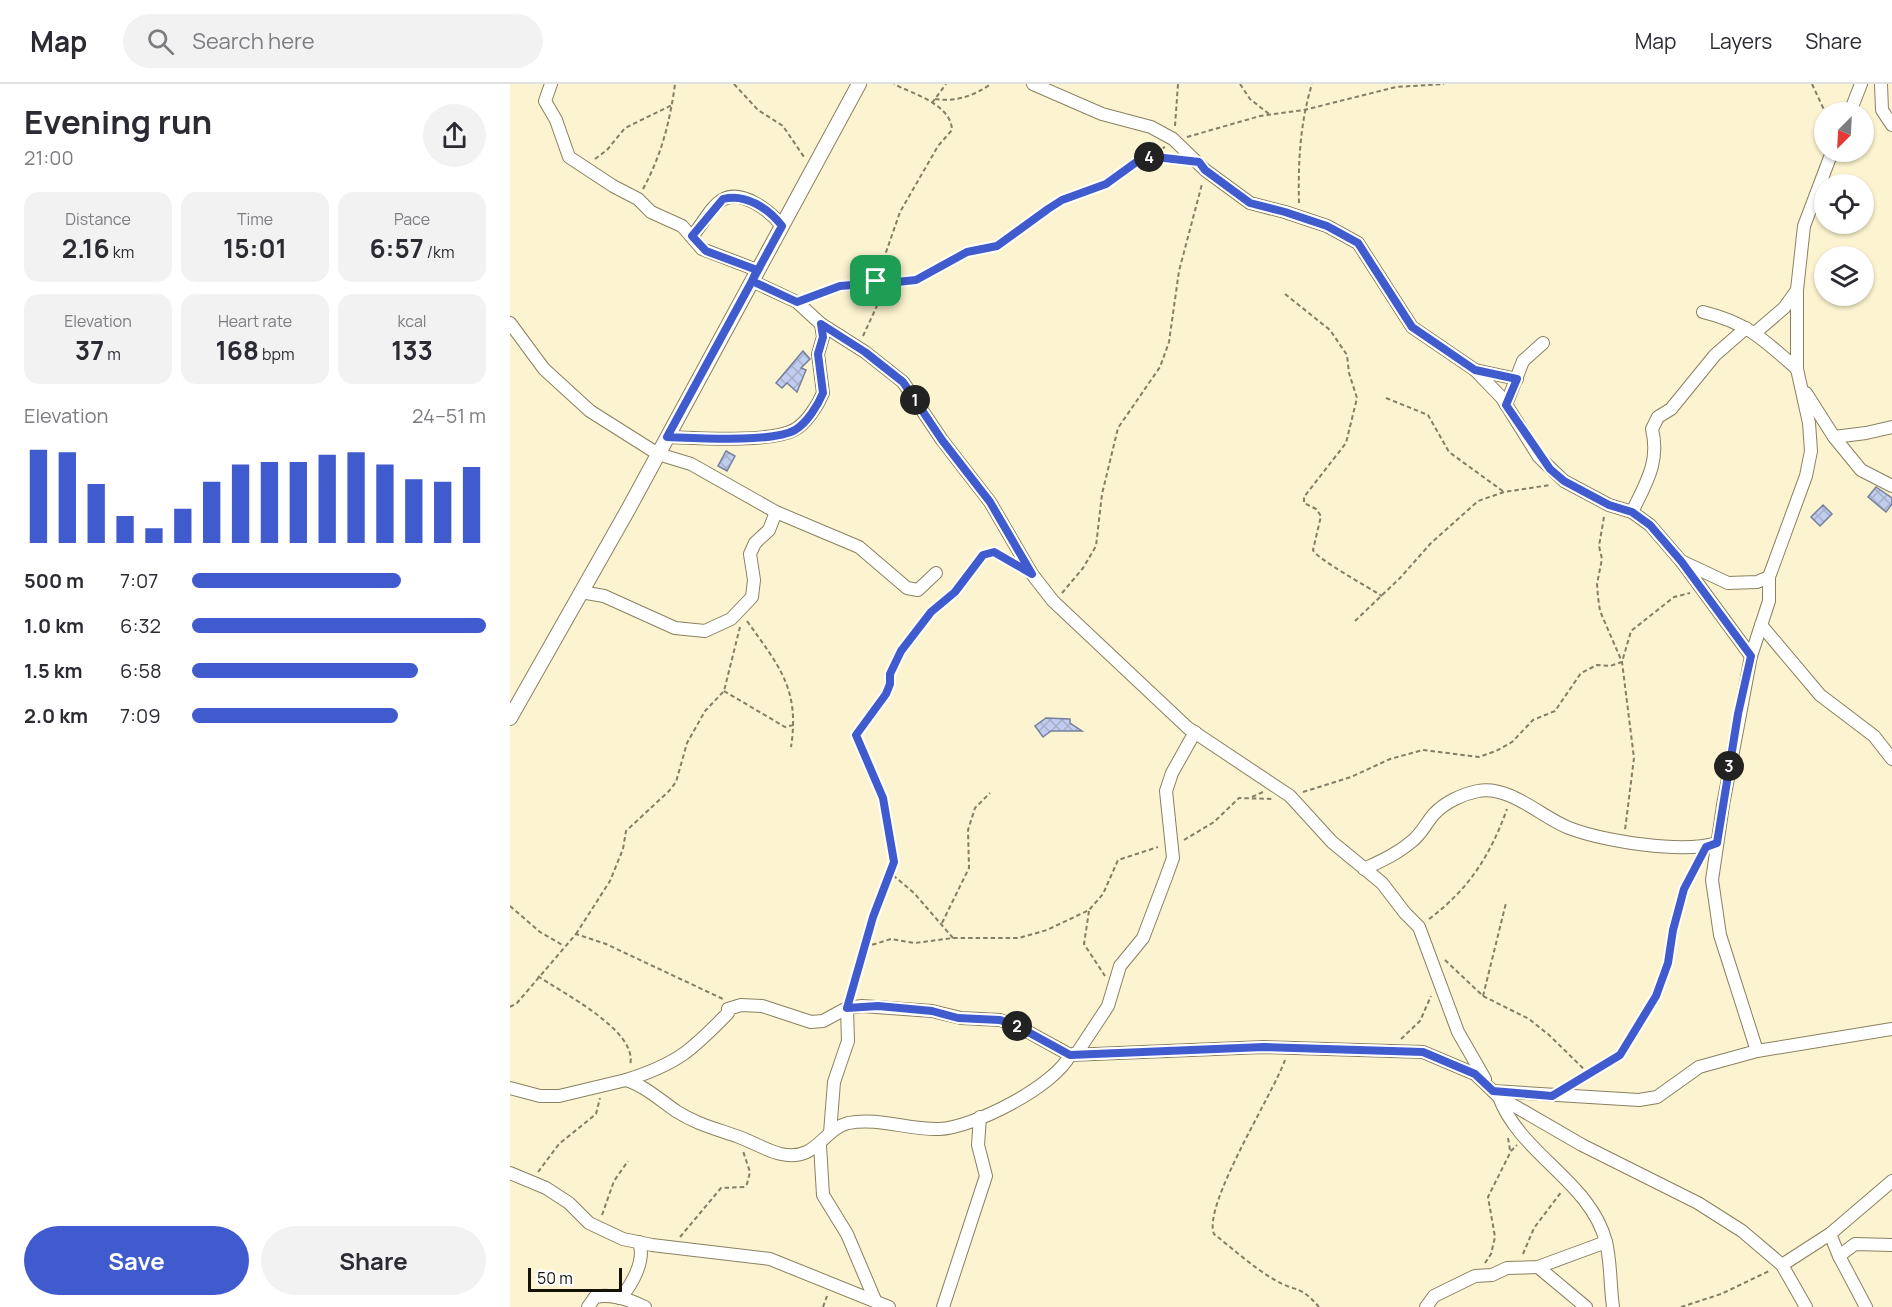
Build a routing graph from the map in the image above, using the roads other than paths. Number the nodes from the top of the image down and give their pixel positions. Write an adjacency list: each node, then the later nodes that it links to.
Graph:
1 (551, 84): 10 (street)
2 (860, 84): 9 (street)
3 (1033, 84): 19 (street)
4 (1861, 84): 6 (street)
5 (1881, 84): 7 (street)
6 (1854, 102)
7 (1892, 125)
8 (1828, 162): 12 (street)
9 (782, 226): 10 (street); 11 (street)
10 (692, 236): 11 (street)
11 (754, 275): 15 (street); 24 (street)
12 (1797, 290): 16 (street); 18 (street)
13 (1703, 312): 16 (street)
14 (510, 323): 26 (street)
15 (821, 324): 24 (street); 37 (street)
16 (1751, 330): 18 (street); 29 (street)
17 (1543, 343): 20 (street)
18 (1797, 369): 21 (street)
19 (1475, 370): 20 (street); 22 (street)
20 (1517, 379): 22 (street)
21 (1802, 387): 25 (street); 32 (street)
22 (1506, 405): 29 (street)
23 (1892, 427): 25 (street)
24 (667, 437): 26 (street)
25 (1834, 437): 27 (street)
26 (658, 454): 28 (street); 33 (street)
27 (1892, 486)
28 (776, 512): 31 (street); 33 (street)
29 (1632, 512): 30 (street)
30 (1681, 561): 32 (street); 35 (street)
31 (936, 573)
32 (1769, 577): 34 (street)
33 (581, 592): 36 (street)
34 (1761, 625): 35 (street); 38 (street)
35 (1751, 656): 39 (street)
36 (510, 718)
37 (1194, 732): 40 (street); 44 (street)
38 (1892, 759)
39 (1712, 845): 40 (street); 43 (street)
40 (1364, 869): 47 (street)
41 (847, 1008): 44 (street); 45 (street); 49 (street)
42 (1892, 1029): 43 (street)
43 (1757, 1051): 47 (street)
44 (1070, 1055): 47 (street); 48 (street)
45 (626, 1080): 46 (street); 50 (street)
46 (510, 1088)
47 (1494, 1091): 55 (street); 58 (street)
48 (980, 1117): 49 (street); 65 (street)
49 (830, 1133): 50 (street)
50 (820, 1145): 61 (street)
51 (510, 1173): 54 (street)
52 (1892, 1182): 53 (street)
53 (1830, 1234): 57 (street); 58 (street)
54 (639, 1242): 60 (street); 61 (street)
55 (1606, 1242): 59 (street); 68 (street)
56 (1892, 1245): 57 (street)
57 (1839, 1256): 70 (street)
58 (1782, 1265): 69 (street)
59 (1538, 1267): 66 (street); 67 (street)
60 (620, 1298): 62 (street); 63 (street)
61 (875, 1300): 64 (street)
62 (588, 1307)
63 (645, 1307)
64 (889, 1307)
65 (943, 1307)
66 (1426, 1307)
67 (1586, 1307)
68 (1613, 1307)
69 (1806, 1307)
70 (1866, 1307)

